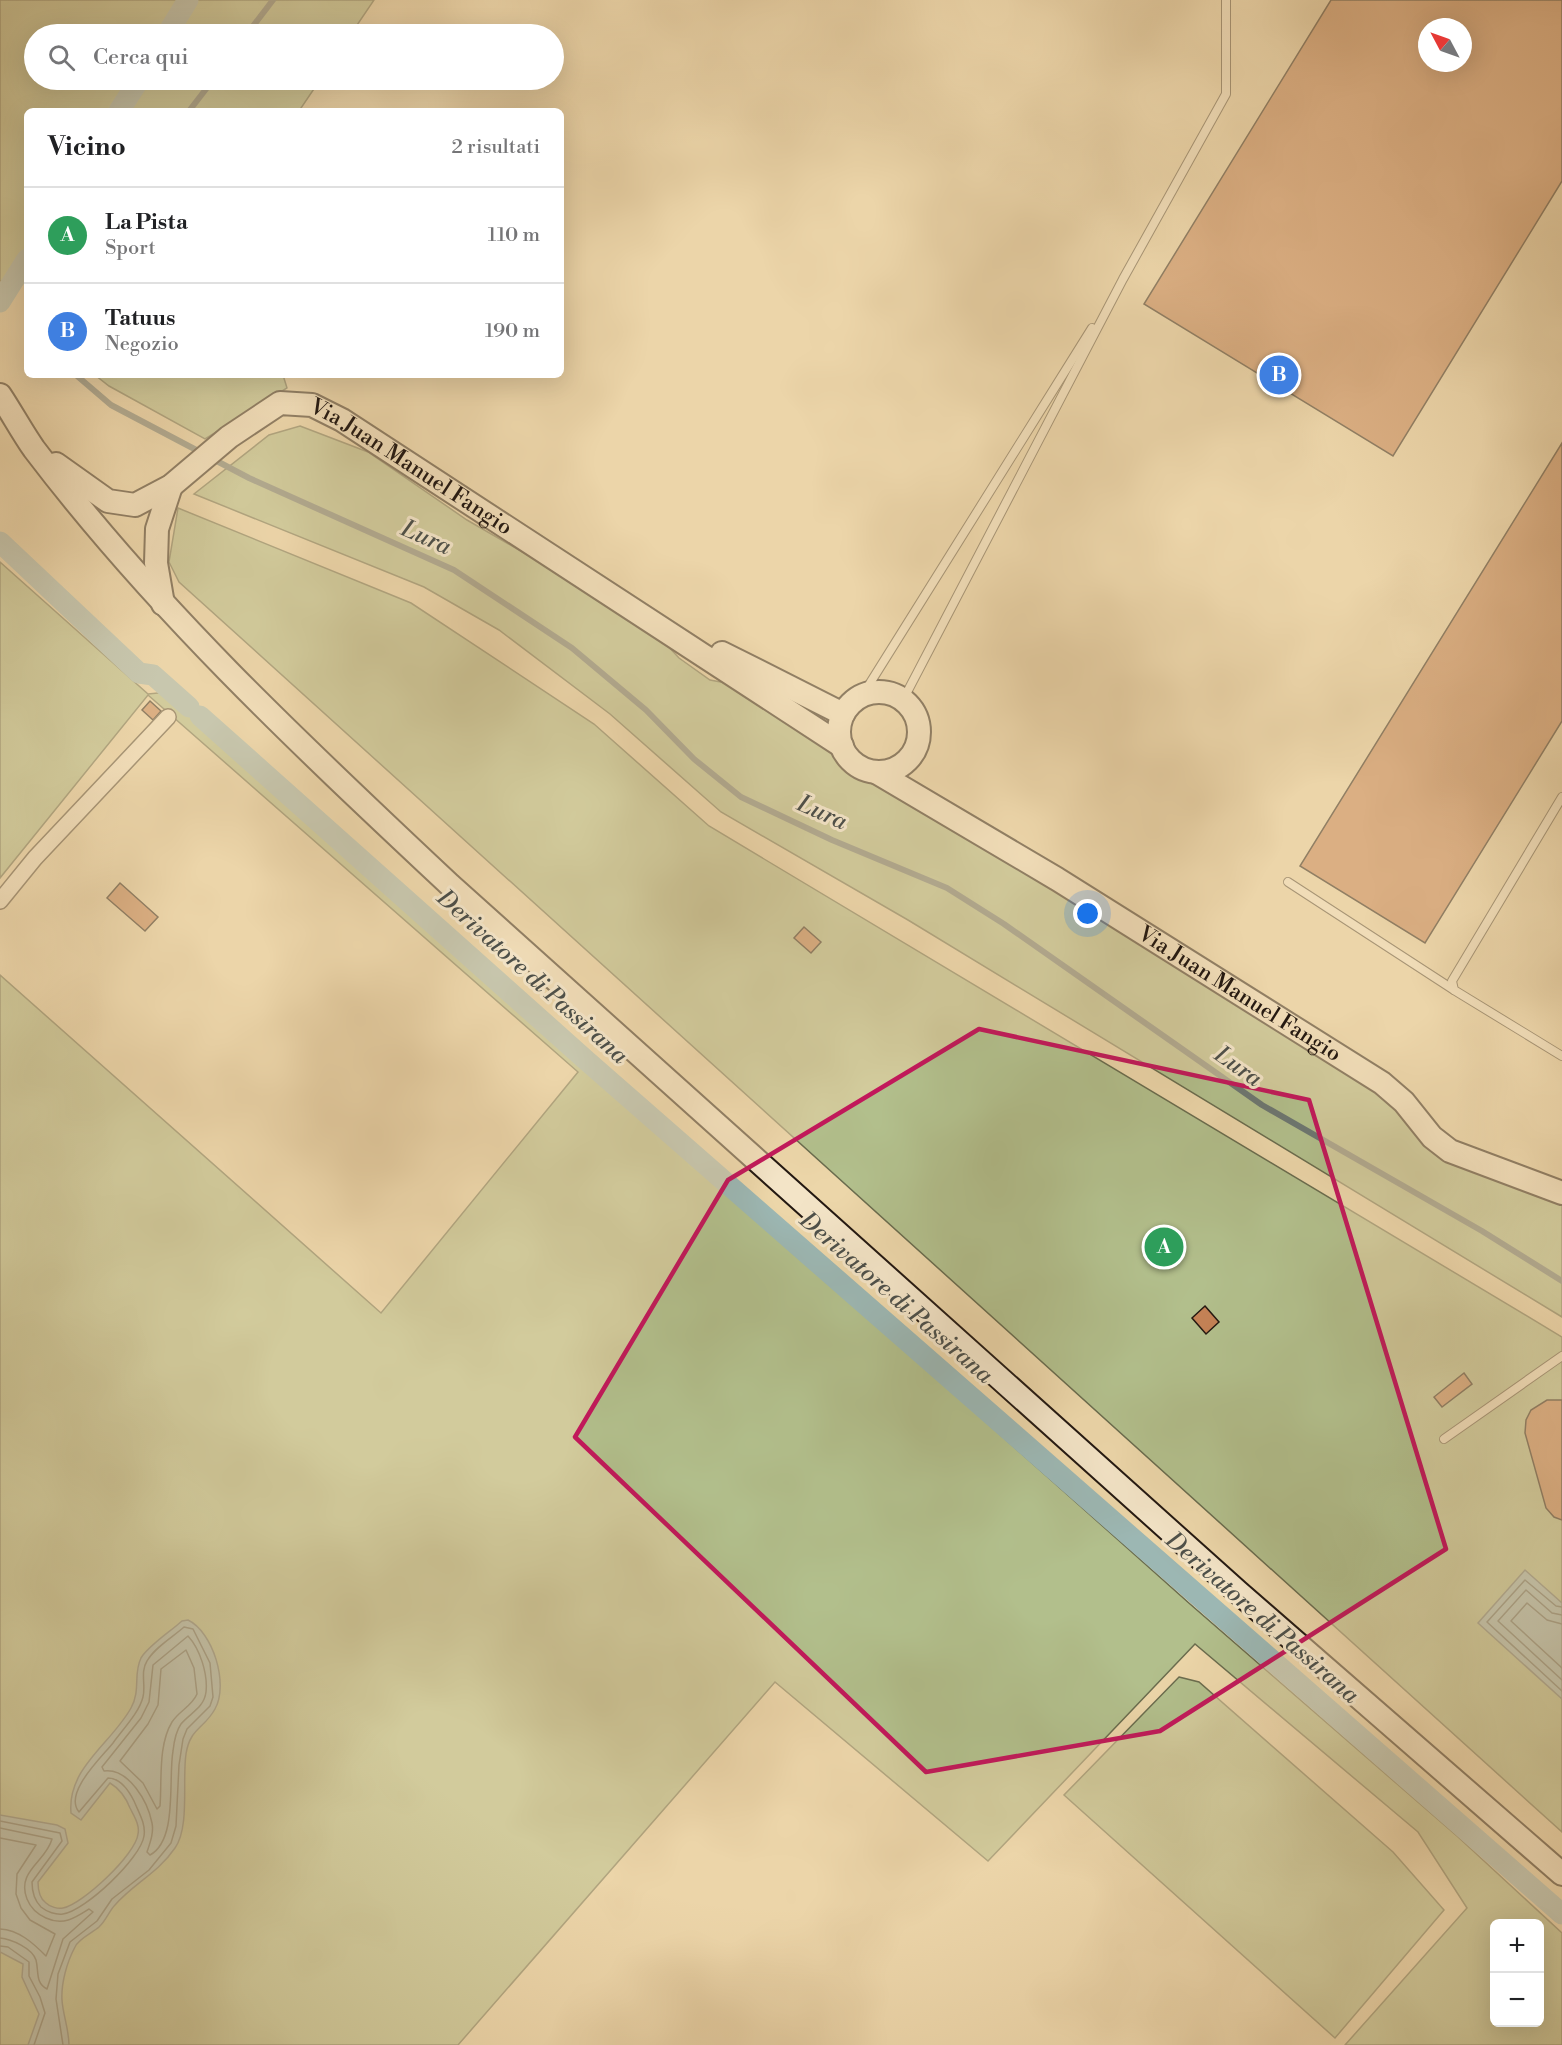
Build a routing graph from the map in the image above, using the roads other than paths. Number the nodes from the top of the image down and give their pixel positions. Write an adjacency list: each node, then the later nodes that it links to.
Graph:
1 (1226, 0): 2 (lane)
2 (1123, 279): 8 (lane); 9 (lane)
3 (5, 404): 4 (street)
4 (33, 447): 5 (street, Via Juan Manuel Fangio); 6 (street)
5 (171, 486): 6 (street); 7 (street, Via Juan Manuel Fangio)
6 (163, 604): 24 (street)
7 (624, 604): 10 (street, Via Juan Manuel Fangio); 12 (street, Via Juan Manuel Fangio)
8 (862, 696): 9 (street); 10 (street)
9 (903, 700): 13 (street)
10 (843, 714): 12 (street)
11 (168, 717): 18 (street)
12 (842, 746): 14 (street, Via Juan Manuel Fangio)
13 (905, 762): 14 (street); 15 (street)
14 (876, 772): 15 (street, Via Juan Manuel Fangio)
15 (912, 792): 21 (street, Via Juan Manuel Fangio)
16 (1562, 797): 19 (lane)
17 (1288, 882): 19 (lane)
18 (0, 901)
19 (1454, 990): 20 (lane)
20 (1562, 1056)
21 (1562, 1193)
22 (1562, 1356): 23 (lane)
23 (1444, 1439)
24 (1562, 1874)

